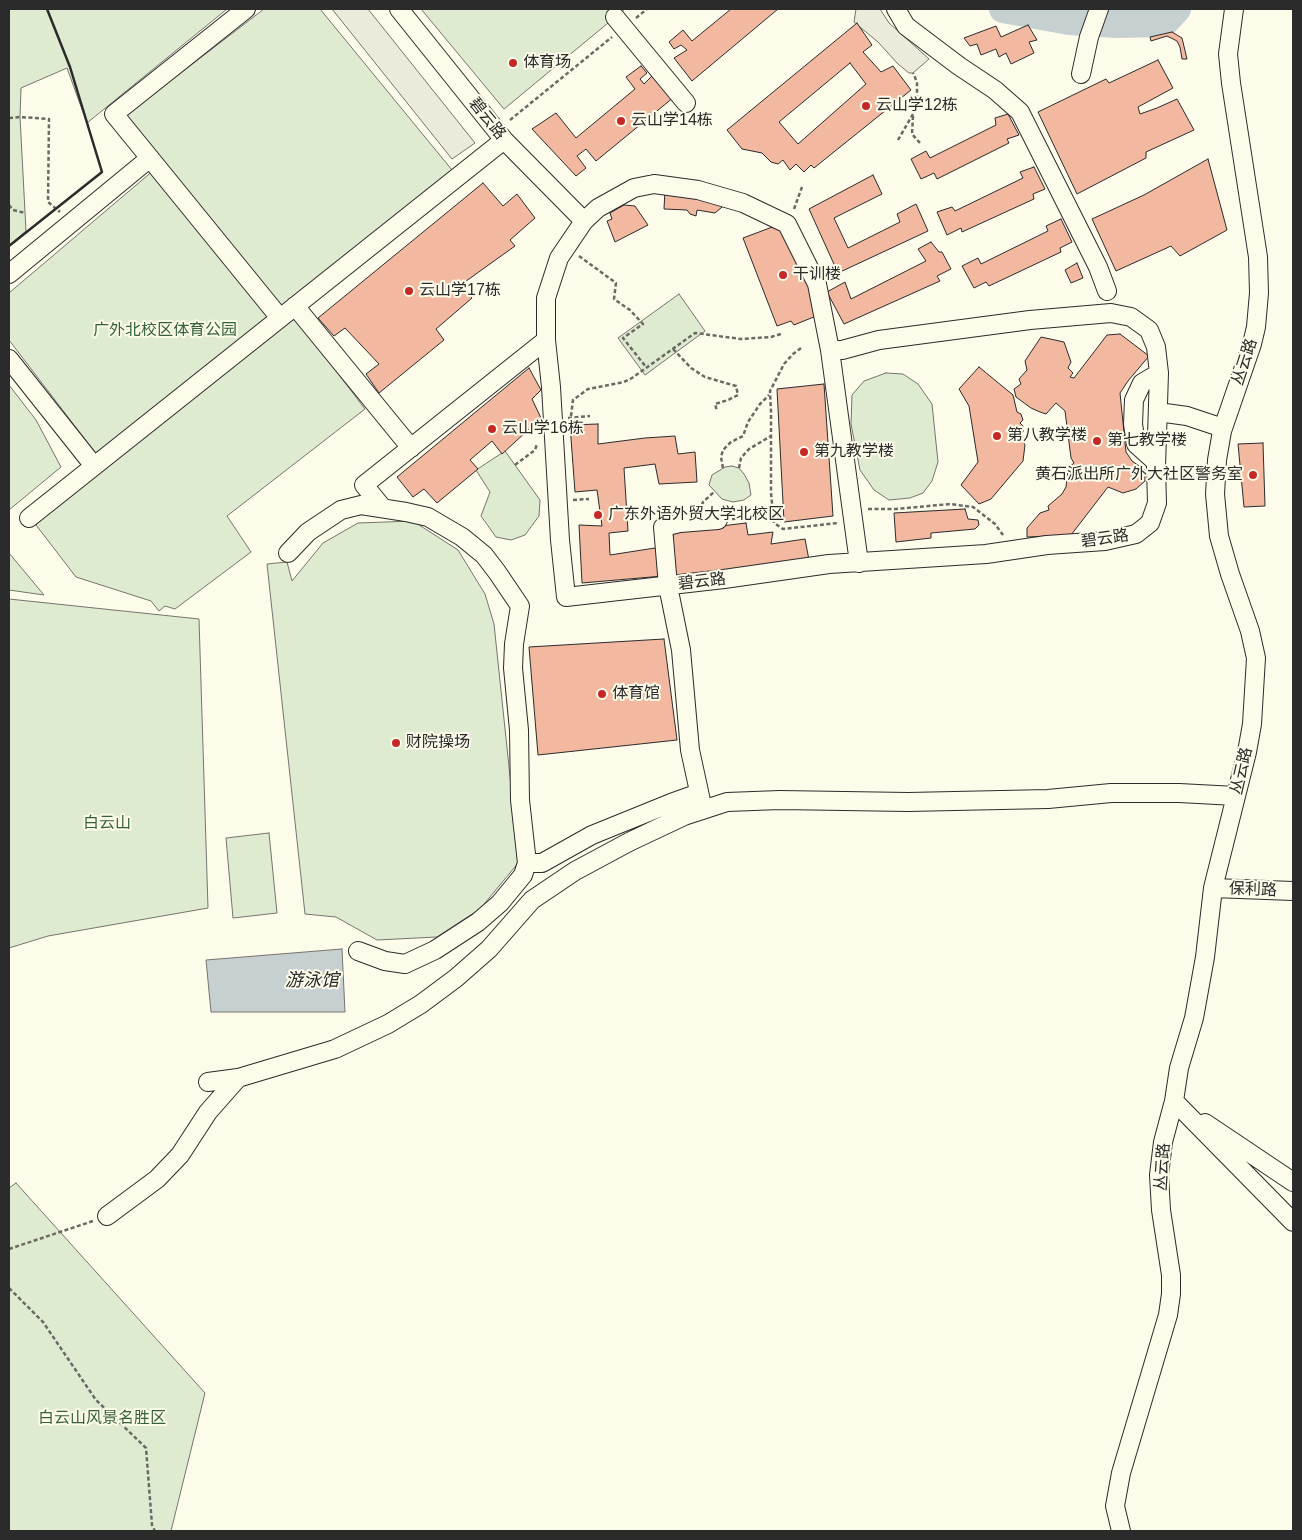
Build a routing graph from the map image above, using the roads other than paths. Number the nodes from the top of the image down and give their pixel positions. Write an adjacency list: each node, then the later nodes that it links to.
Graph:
1 (246, 9): 10 (street)
2 (399, 9): 9 (street, 碧云路)
3 (896, 9): 13 (street)
4 (1098, 10): 7 (street)
5 (1234, 11): 21 (street, 丛云路)
6 (620, 22): 8 (street)
7 (1081, 74)
8 (686, 103)
9 (501, 135): 11 (street, 碧云路); 14 (street)
10 (150, 158): 12 (street); 15 (street)
11 (584, 221): 16 (street, 碧云路); 17 (street, 碧云路)
12 (9, 274)
13 (1107, 291)
14 (295, 306): 15 (street); 22 (street)
15 (280, 318): 24 (street)
16 (546, 340): 22 (street); 30 (street, 碧云路)
17 (830, 350): 19 (street, 碧云路); 29 (street)
18 (9, 359): 24 (street)
19 (1159, 373): 20 (street, 碧云路); 23 (street)
20 (1158, 412): 21 (street); 23 (street, 碧云路)
21 (1223, 428): 31 (street, 丛云路)
22 (411, 448): 25 (street)
23 (1156, 462): 29 (street, 碧云路)
24 (94, 466): 26 (street)
25 (382, 507): 28 (street); 33 (street)
26 (29, 518)
27 (718, 520): 30 (street)
28 (288, 553)
29 (859, 563): 30 (street, 碧云路)
30 (668, 586): 32 (street)
31 (1236, 796): 32 (street); 34 (street, 丛云路)
32 (701, 802): 33 (street); 37 (street)
33 (527, 863): 36 (street)
34 (1213, 888): 35 (street, 保利路); 39 (street, 丛云路)
35 (1293, 892)
36 (358, 951)
37 (238, 1078): 38 (street); 41 (street)
38 (208, 1082)
39 (1174, 1102): 40 (street); 42 (street); 43 (street, 丛云路)
40 (1293, 1182)
41 (107, 1216)
42 (1293, 1222)
43 (1120, 1531)

